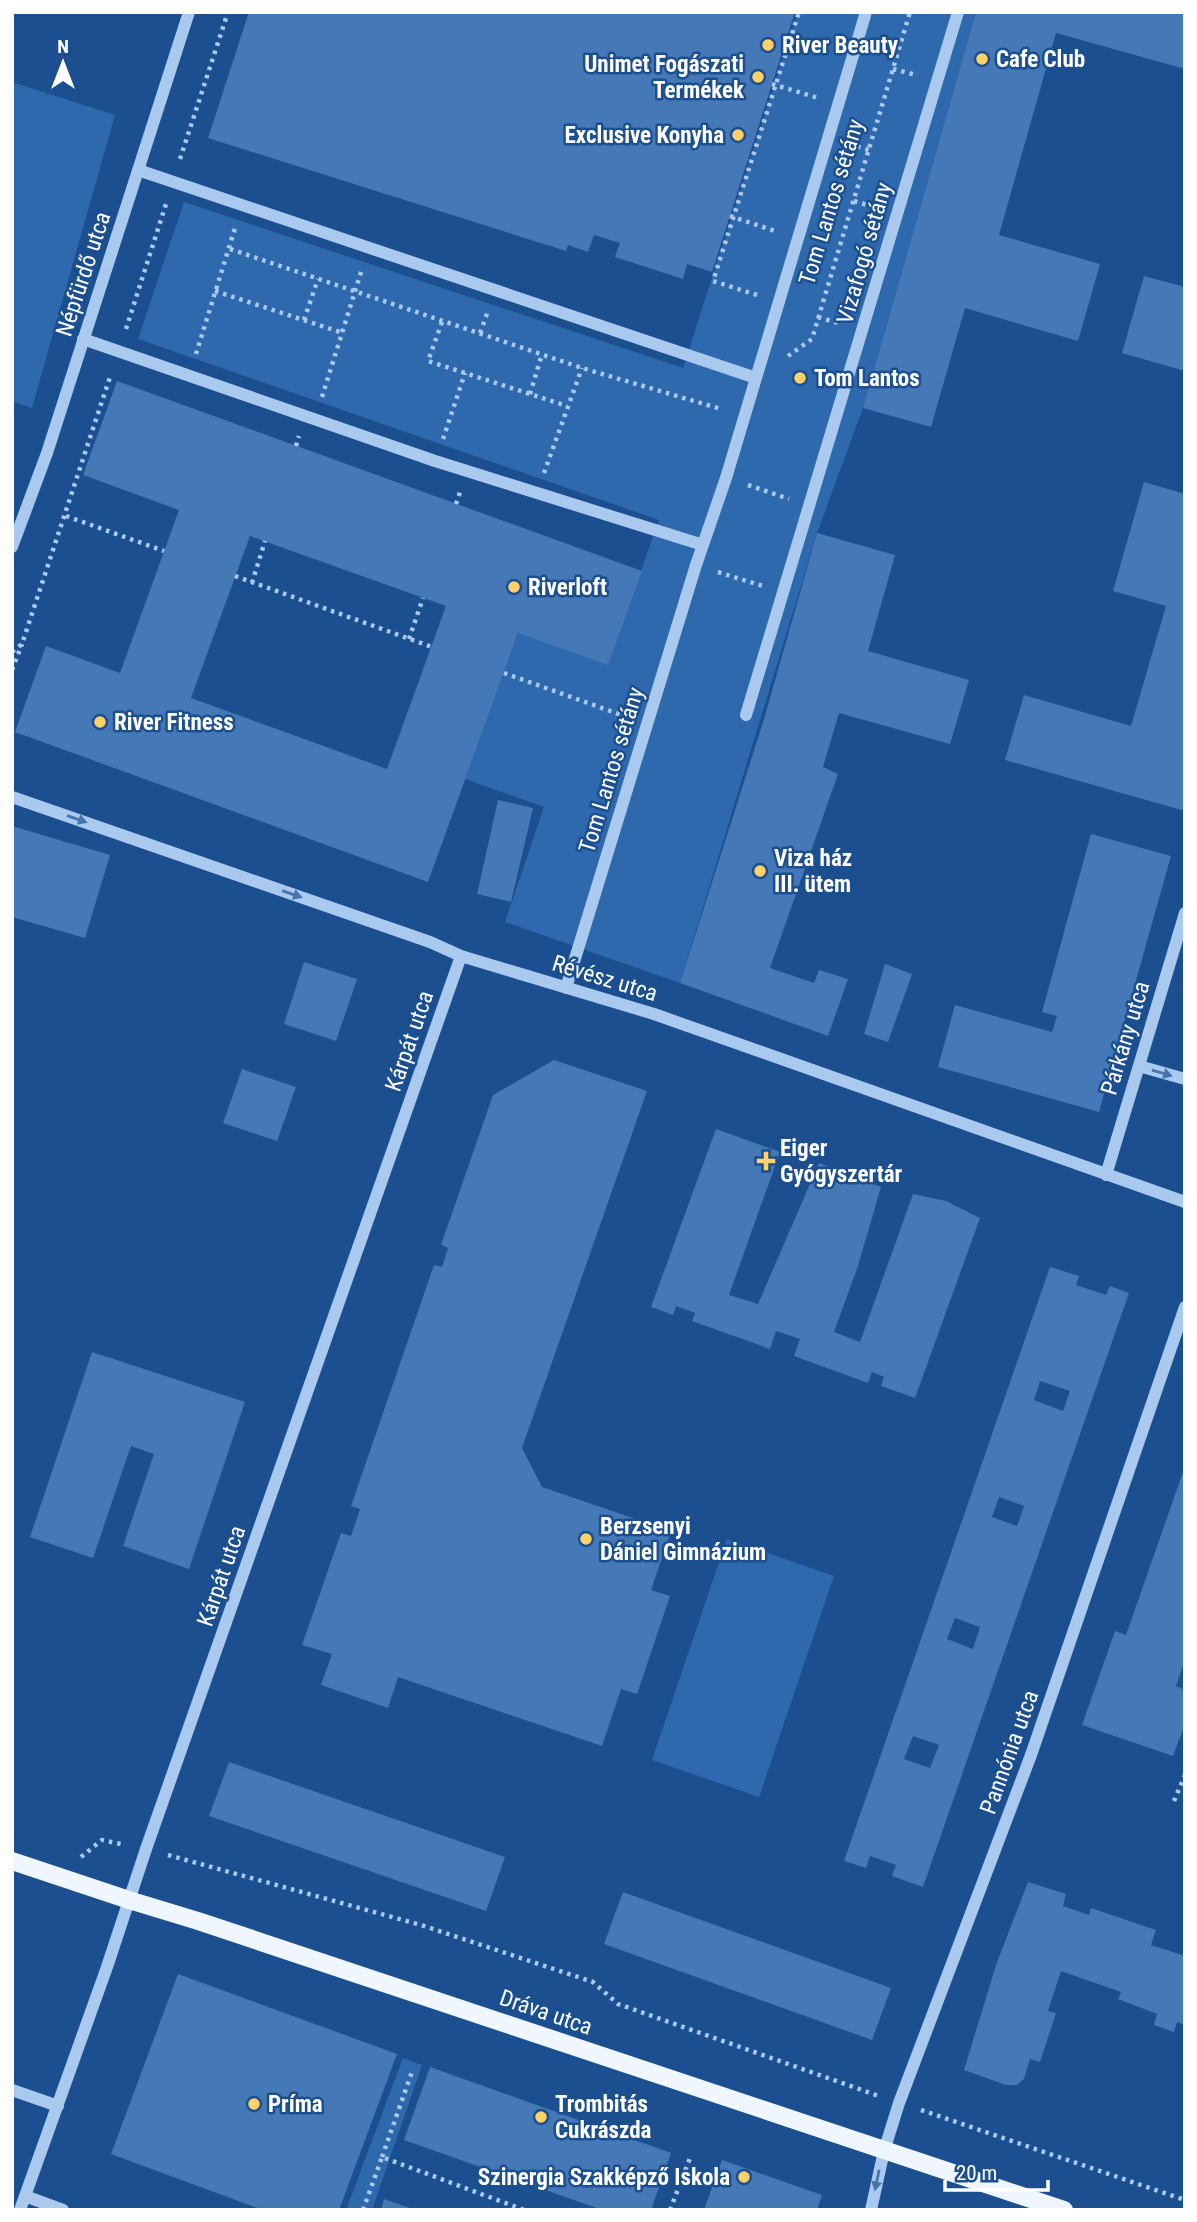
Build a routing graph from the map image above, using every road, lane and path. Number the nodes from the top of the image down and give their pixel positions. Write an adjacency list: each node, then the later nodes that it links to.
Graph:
1 (189, 12): 8 (street, Népfürdő utca)
2 (799, 12): 6 (path)
3 (866, 12): 7 (street, Tom Lantos sétány)
4 (910, 12): 26 (path, Tom Lantos sétány)
5 (958, 12): 34 (street, Vizafogó sétány)
6 (774, 84): 7 (path); 10 (path)
7 (838, 104): 11 (street, Tom Lantos sétány)
8 (138, 170): 9 (street); 21 (street, Népfürdő utca)
9 (242, 205): 12 (street); 13 (path)
10 (732, 217): 11 (path); 17 (path)
11 (798, 238): 17 (street, Tom Lantos sétány)
12 (369, 248): 16 (path); 26 (street)
13 (230, 249): 14 (path); 15 (path)
14 (318, 279): 16 (path); 18 (path)
15 (215, 291): 18 (path); 25 (path)
16 (356, 291): 19 (path); 20 (path)
17 (779, 302): 26 (street, Tom Lantos sétány)
18 (304, 320): 20 (path)
19 (442, 322): 22 (path); 24 (path)
20 (342, 332): 30 (path)
21 (83, 340): 25 (street); 38 (street, Népfürdő utca)
22 (542, 354): 23 (path); 27 (path)
23 (582, 368): 28 (path); 29 (path)
24 (465, 373): 27 (path); 31 (path)
25 (189, 374): 30 (street)
26 (756, 378): 29 (street, Tom Lantos sétány)
27 (529, 394): 28 (path)
28 (567, 406): 33 (path)
29 (745, 416): 32 (street, Tom Lantos sétány)
30 (315, 419): 31 (street)
31 (435, 461): 33 (street)
32 (726, 478): 34 (path); 37 (street, Tom Lantos sétány)
33 (537, 492): 37 (street)
34 (810, 506): 43 (street, Vizafogó sétány)
35 (66, 516): 39 (path)
36 (265, 541): 42 (path)
37 (703, 545): 40 (street, Tom Lantos sétány)
38 (12, 547)
39 (164, 551)
40 (696, 565): 43 (path); 51 (street, Tom Lantos sétány)
41 (235, 576): 42 (path)
42 (252, 583): 45 (path)
43 (783, 592): 50 (street, Vizafogó sétány)
44 (423, 598): 45 (path)
45 (409, 639): 47 (path)
46 (22, 643): 48 (path)
47 (432, 647)
48 (12, 670)
49 (504, 673): 51 (path)
50 (746, 715)
51 (648, 724): 55 (street, Tom Lantos sétány)
52 (12, 797): 54 (street, Révész utca, one-way to 54)
53 (1185, 913): 56 (street, Párkány utca)
54 (461, 956): 55 (street, Révész utca); 64 (street, Kárpát utca)
55 (566, 988): 58 (street, Révész utca)
56 (1139, 1066): 57 (street, one-way to 57); 58 (street, Párkány utca)
57 (1185, 1079)
58 (1106, 1175): 59 (street, Révész utca)
59 (1185, 1202)
60 (1185, 1307): 71 (street, Pannónia utca)
61 (1185, 1775): 62 (path)
62 (1174, 1801)
63 (102, 1840): 64 (path)
64 (146, 1849): 66 (street, Kárpát utca); 67 (path)
65 (12, 1861): 66 (main road, Dráva utca)
66 (129, 1900): 70 (street, Kárpát utca); 71 (main road, Dráva utca)
67 (593, 1982)
68 (412, 2072): 72 (path)
69 (12, 2090): 70 (street)
70 (58, 2106): 74 (street, Kárpát utca)
71 (884, 2151): 80 (street, Pannónia utca, one-way to 80); 81 (main road, Dráva utca)
72 (382, 2157): 77 (path); 78 (path)
73 (690, 2158): 79 (path)
74 (25, 2196): 75 (street, Kárpát utca); 76 (street)
75 (20, 2210)
76 (63, 2210)
77 (363, 2210)
78 (524, 2210)
79 (670, 2210)
80 (871, 2210)
81 (1063, 2210)

